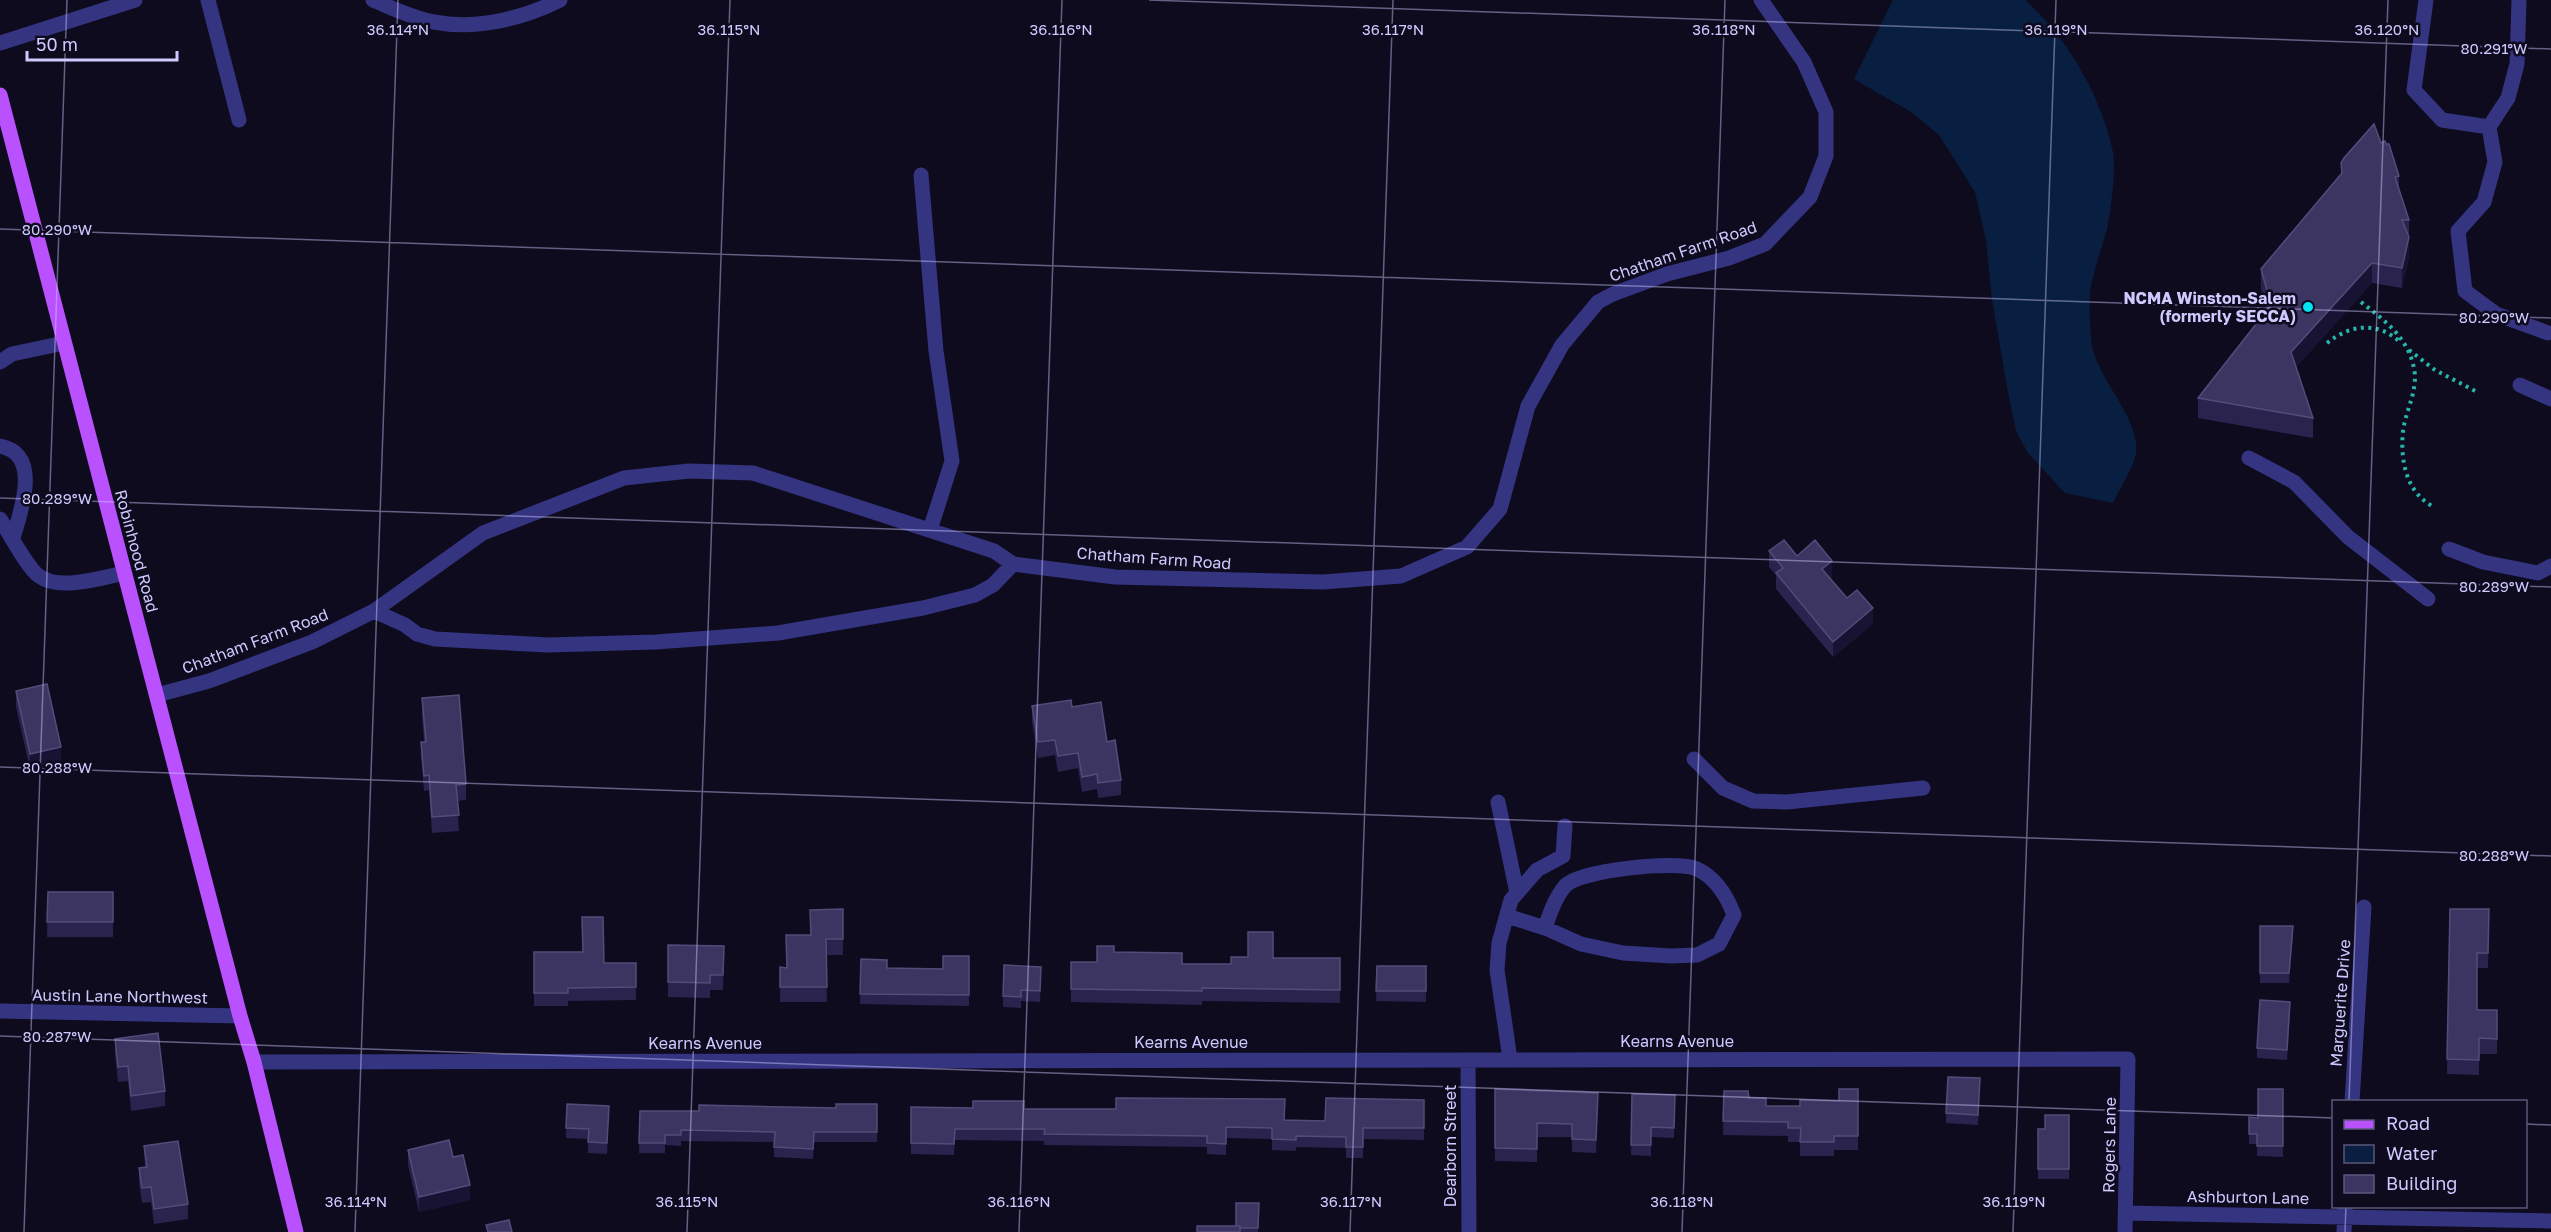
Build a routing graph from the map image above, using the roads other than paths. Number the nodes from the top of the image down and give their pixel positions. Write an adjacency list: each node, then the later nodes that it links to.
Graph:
1 (135, 0): 8 (street)
2 (208, 0): 10 (street)
3 (373, 0): 4 (street)
4 (560, 0)
5 (1761, 0): 24 (street, Chatham Farm Road)
6 (2426, 0): 11 (street)
7 (2519, 0): 11 (street)
8 (0, 43)
9 (0, 95): 14 (main road, Robinhood Road)
10 (239, 120)
11 (2489, 127): 13 (street)
12 (921, 175): 21 (street)
13 (2548, 333)
14 (64, 343): 15 (street); 26 (main road, Robinhood Road)
15 (1, 361)
16 (2520, 385): 17 (street)
17 (2551, 399)
18 (0, 446): 22 (street)
19 (2249, 458): 27 (street)
20 (0, 519): 22 (street)
21 (930, 530): 24 (street, Chatham Farm Road); 28 (street, Chatham Farm Road)
22 (13, 538): 26 (street)
23 (2449, 549): 25 (street)
24 (1013, 564): 28 (street)
25 (2551, 566)
26 (124, 573): 29 (main road, Robinhood Road)
27 (2428, 599)
28 (374, 611): 29 (street, Chatham Farm Road)
29 (157, 695): 39 (main road, Robinhood Road)
30 (1694, 759): 31 (street)
31 (1923, 788)
32 (1498, 802): 34 (street)
33 (1565, 826): 34 (street)
34 (1517, 893): 36 (street)
35 (2364, 907): 44 (street, Marguerite Drive)
36 (1507, 916): 37 (street); 40 (street)
37 (1545, 928): 37 (street)
38 (0, 1011): 39 (street, Austin Lane Northwest)
39 (240, 1016): 43 (main road, Robinhood Road)
40 (1510, 1059): 41 (street, Kearns Avenue); 42 (street, Kearns Avenue)
41 (2128, 1059): 45 (street, Rogers Lane)
42 (1468, 1060): 43 (street, Kearns Avenue); 49 (street, Dearborn Street)
43 (254, 1062): 48 (main road, Robinhood Road)
44 (2352, 1100)
45 (2125, 1213): 46 (street, Ashburton Lane); 50 (street, Rogers Lane)
46 (2344, 1218): 47 (street, Ashburton Lane)
47 (2551, 1221)
48 (296, 1232)
49 (1468, 1232)
50 (2125, 1232)

